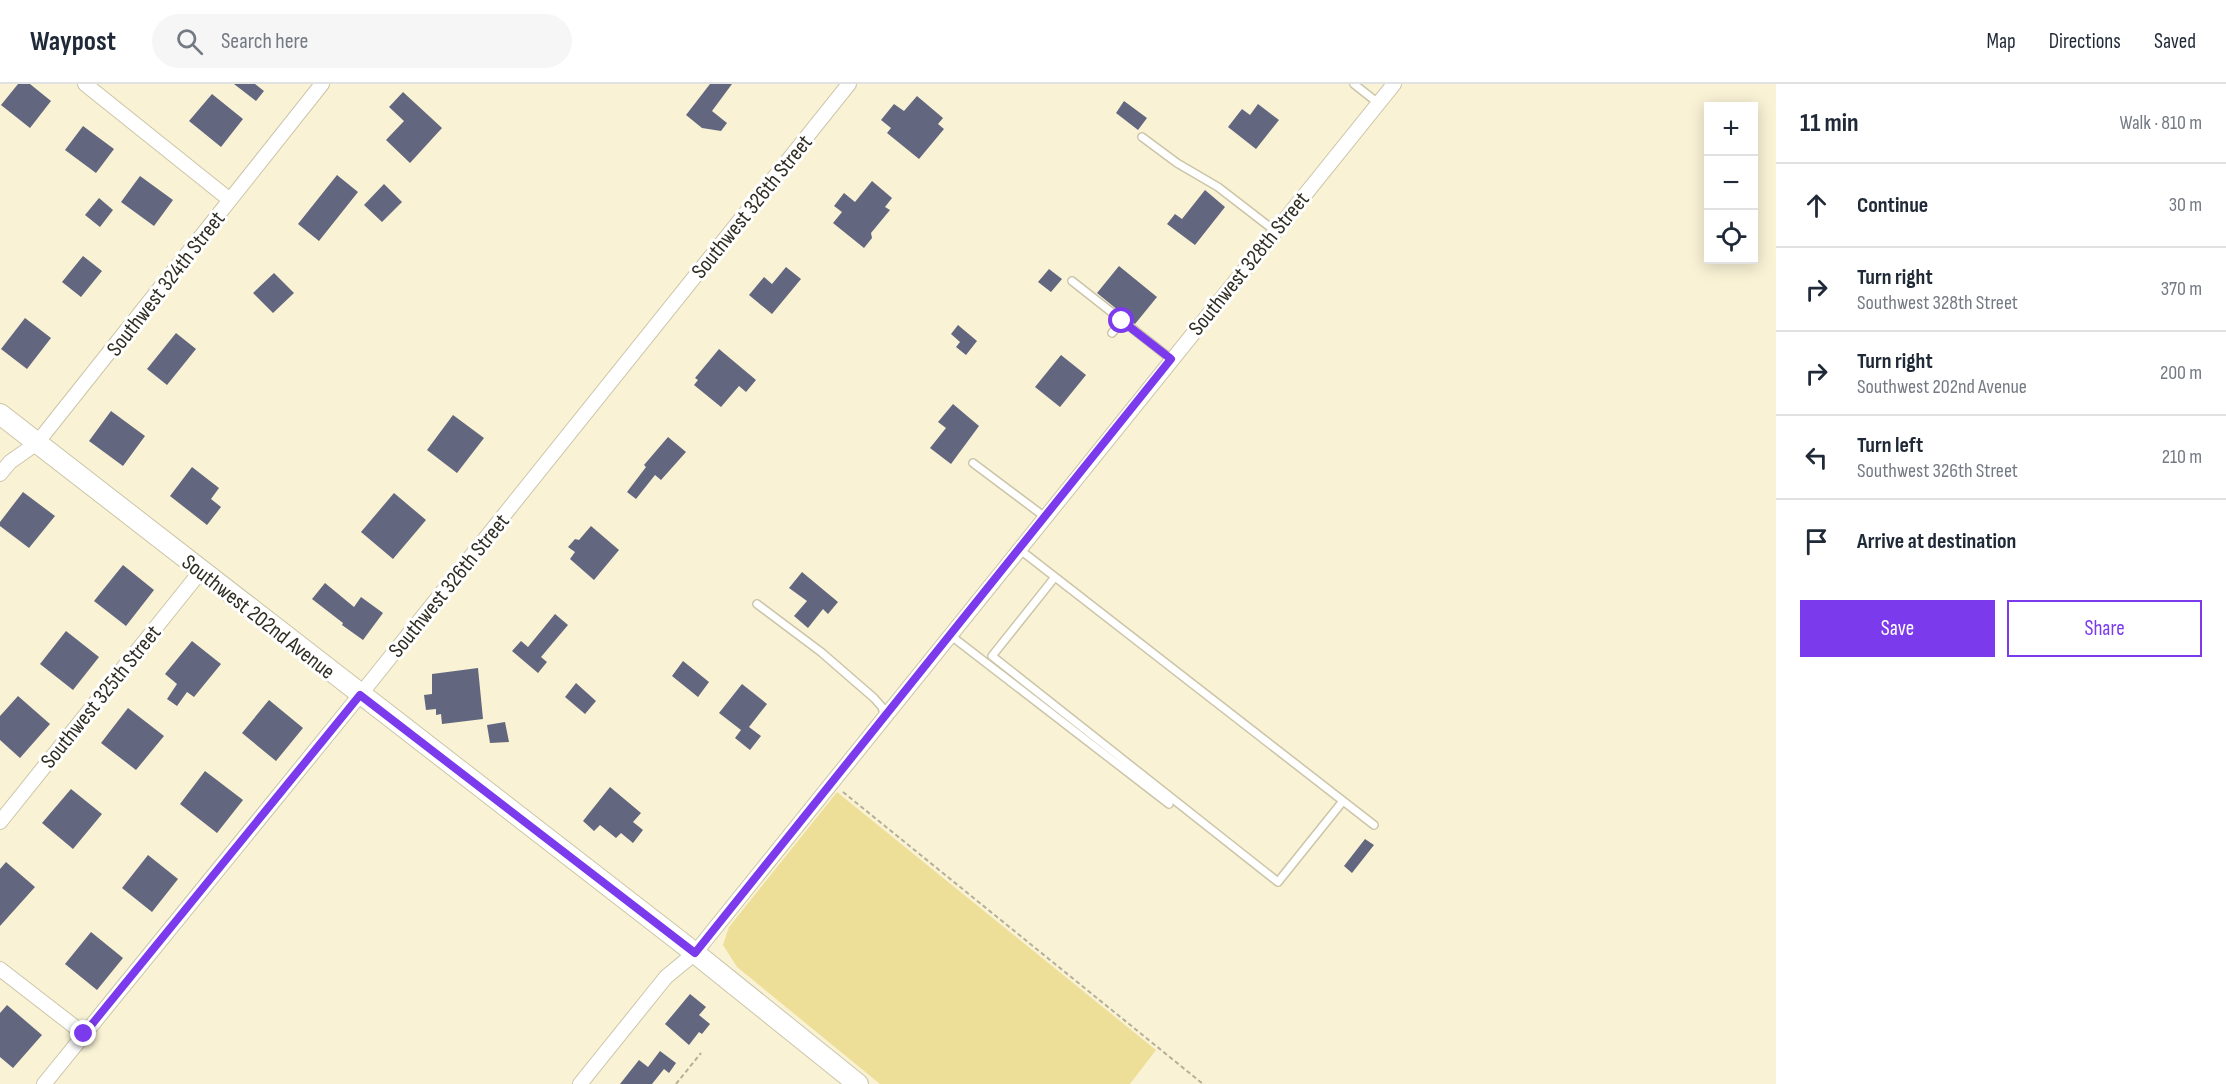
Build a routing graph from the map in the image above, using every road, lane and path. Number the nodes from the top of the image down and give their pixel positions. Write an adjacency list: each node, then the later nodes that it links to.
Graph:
1 (85, 84): 8 (street)
2 (322, 84): 8 (street, Southwest 324th Street)
3 (849, 84): 24 (street, Southwest 326th Street)
4 (1354, 84): 6 (lane)
5 (1394, 84): 6 (street, Southwest 328th Street)
6 (1378, 103): 9 (street, Southwest 328th Street)
7 (1143, 136): 9 (lane)
8 (230, 200): 15 (street, Southwest 324th Street)
9 (1275, 231): 13 (street, Southwest 328th Street)
10 (1072, 281): 11 (lane)
11 (1122, 321): 12 (lane); 13 (lane)
12 (1112, 333)
13 (1171, 359): 18 (street, Southwest 328th Street)
14 (0, 414): 15 (street, Southwest 202nd Avenue)
15 (37, 443): 17 (street, Southwest 324th Street); 20 (street, Southwest 202nd Avenue)
16 (973, 463): 18 (lane)
17 (0, 474)
18 (1045, 517): 19 (street, Southwest 328th Street)
19 (1019, 549): 21 (lane); 23 (street, Southwest 328th Street)
20 (201, 571): 24 (street, Southwest 202nd Avenue); 29 (street, Southwest 325th Street)
21 (1055, 577): 27 (lane); 27 (lane)
22 (757, 603): 25 (lane)
23 (950, 635): 25 (street, Southwest 328th Street); 28 (lane)
24 (360, 695): 31 (street, Southwest 202nd Avenue); 33 (street, Southwest 326th Street)
25 (885, 717): 26 (street, Southwest 328th Street)
26 (831, 783): 31 (street, Southwest 328th Street); 39 (path)
27 (1343, 801): 30 (lane)
28 (1169, 804)
29 (0, 822)
30 (1374, 825)
31 (695, 953): 36 (street, Southwest 328th Street); 38 (street, Southwest 202nd Avenue)
32 (0, 969): 33 (street)
33 (84, 1034): 35 (street, Southwest 326th Street)
34 (701, 1053): 37 (path)
35 (45, 1084)
36 (580, 1084)
37 (676, 1084)
38 (858, 1084)
39 (1203, 1084)

